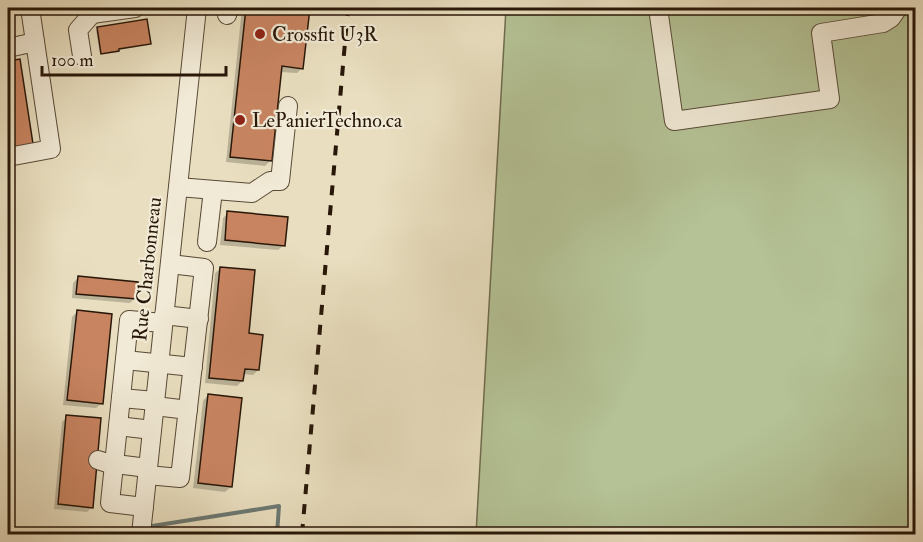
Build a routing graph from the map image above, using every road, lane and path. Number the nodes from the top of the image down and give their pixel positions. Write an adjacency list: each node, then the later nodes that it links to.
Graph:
1 (30, 8): 7 (street)
2 (197, 8): 12 (street, Rue Charbonneau)
3 (658, 8): 4 (street)
4 (898, 8)
5 (129, 13): 6 (street)
6 (99, 16): 9 (street)
7 (35, 42): 8 (street); 11 (street)
8 (8, 48)
9 (82, 56)
10 (288, 106): 13 (street)
11 (8, 157)
12 (178, 188): 13 (street); 15 (street, Rue Charbonneau)
13 (213, 190): 14 (street)
14 (207, 242)
15 (170, 264): 16 (street, Rue Charbonneau); 17 (street)
16 (164, 319): 17 (street); 18 (street); 19 (street, Rue Charbonneau)
17 (199, 319): 20 (street)
18 (125, 360): 19 (street); 21 (street)
19 (159, 364): 20 (street); 22 (street, Rue Charbonneau)
20 (193, 367): 23 (street)
21 (121, 398): 22 (street); 24 (street)
22 (155, 404): 23 (street); 25 (street, Rue Charbonneau)
23 (188, 410): 26 (street)
24 (118, 426): 25 (street); 27 (street)
25 (152, 432): 26 (street); 28 (street, Rue Charbonneau)
26 (185, 438): 28 (street)
27 (105, 468): 28 (street); 29 (street)
28 (148, 472): 29 (street, Rue Charbonneau)
29 (144, 507): 30 (street, Rue Charbonneau)
30 (141, 534)

